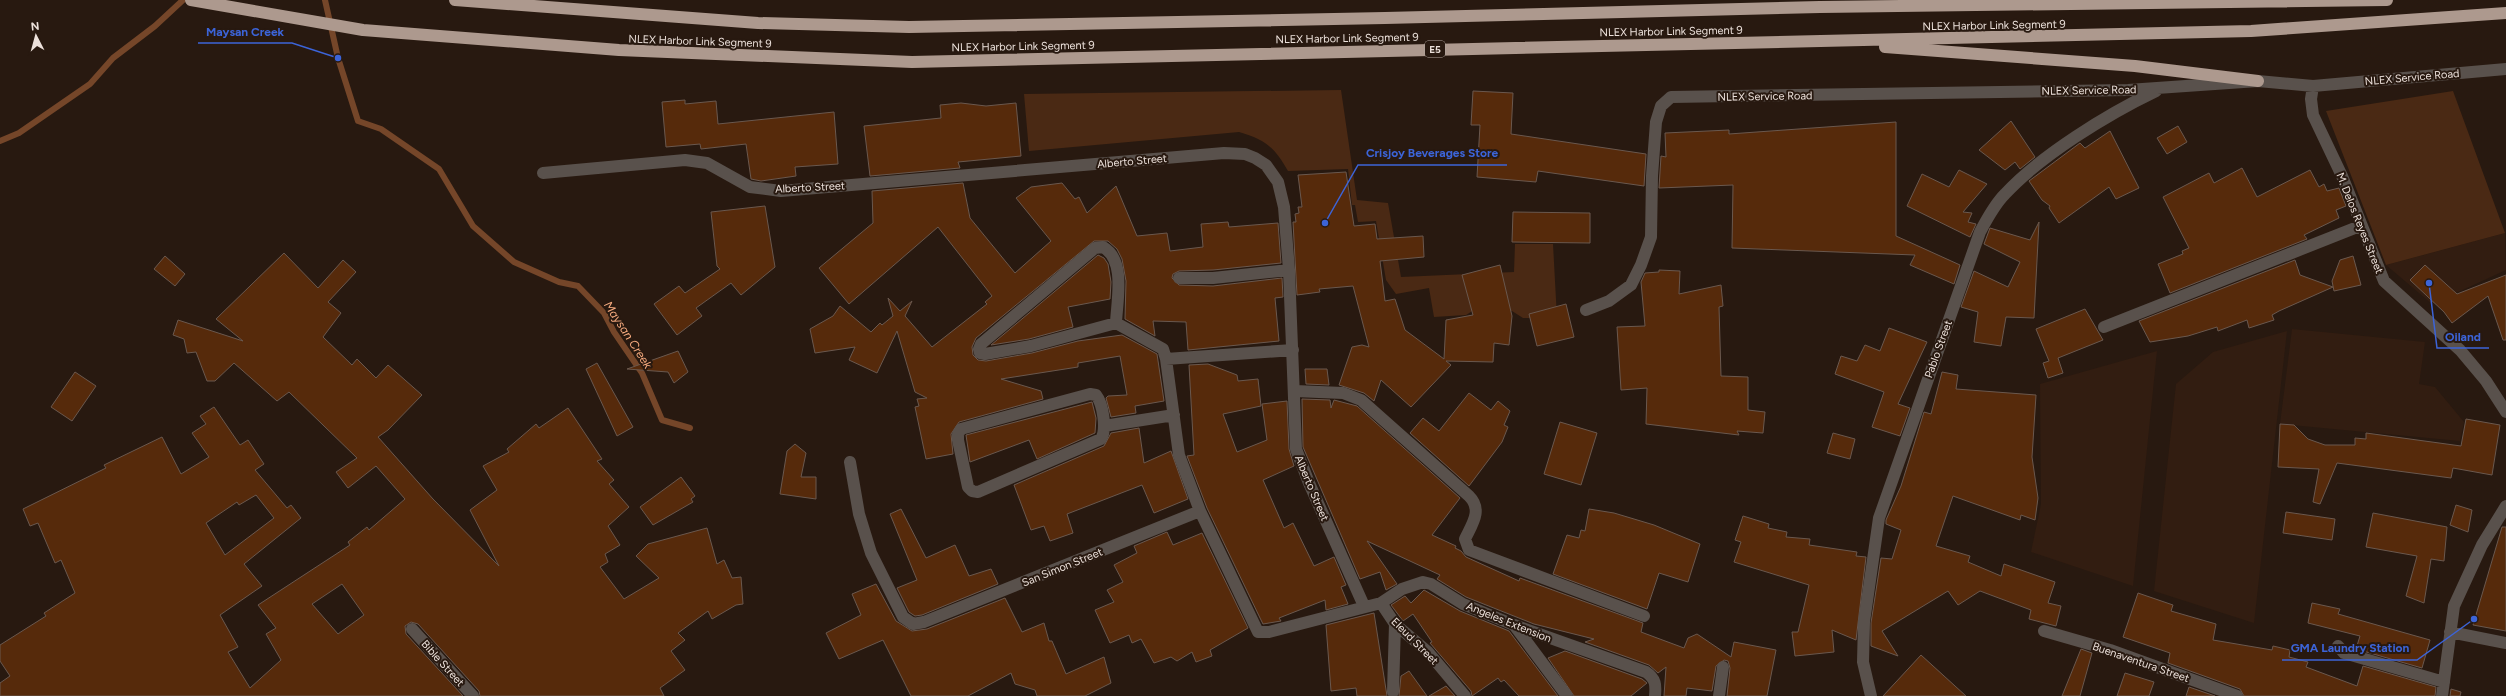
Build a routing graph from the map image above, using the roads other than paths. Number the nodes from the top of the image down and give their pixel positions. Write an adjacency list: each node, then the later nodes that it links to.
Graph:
1 (191, 0): 5 (highway, NLEX Harbor Link Segment 9 / E5)
2 (455, 0): 3 (highway, NLEX Harbor Link Segment 9)
3 (2387, 0)
4 (2506, 12): 5 (highway, NLEX Harbor Link Segment 9 / E5)
5 (1818, 42): 7 (highway)
6 (2506, 68): 8 (street, NLEX Service Road)
7 (2258, 81): 8 (street, NLEX Service Road); 9 (street, NLEX Service Road)
8 (2313, 86): 11 (street, M. Delos Reyes Street)
9 (2161, 89): 14 (street, NLEX Service Road); 44 (street, Pablo Street)
10 (543, 173): 12 (street, Alberto Street)
11 (2360, 226): 16 (street); 20 (street, M. Delos Reyes Street)
12 (1289, 270): 13 (street); 17 (street, Alberto Street)
13 (1179, 278)
14 (1586, 310)
15 (1116, 323): 15 (street); 18 (street)
16 (2104, 327)
17 (1294, 350): 18 (street); 19 (street, Alberto Street)
18 (1166, 359): 21 (street)
19 (1295, 391): 27 (street, Alberto Street); 28 (street)
20 (2506, 412)
21 (1174, 415): 22 (street); 25 (street)
22 (1104, 426): 22 (street)
23 (850, 462): 25 (street, San Simon Street)
24 (2506, 506): 33 (street)
25 (1200, 511): 27 (street, Angeles Extension)
26 (1380, 603): 27 (street, Angeles Extension); 29 (street, Eleud Street); 30 (street, Angeles Extension)
27 (1364, 606)
28 (1644, 616)
29 (1395, 624): 38 (street); 40 (street, Eleud Street)
30 (1514, 625): 41 (street); 42 (street, Angeles Extension)
31 (412, 629): 39 (street, Bible Street)
32 (2044, 631): 45 (street, Buenaventura Street)
33 (2450, 632): 34 (street); 37 (street)
34 (2506, 643)
35 (2338, 646): 37 (street)
36 (1723, 667): 43 (street)
37 (2444, 682): 46 (street)
38 (1393, 692)
39 (473, 696)
40 (1465, 696)
41 (1568, 696)
42 (1654, 696)
43 (1719, 696)
44 (1871, 696)
45 (2237, 696)
46 (2442, 696)

